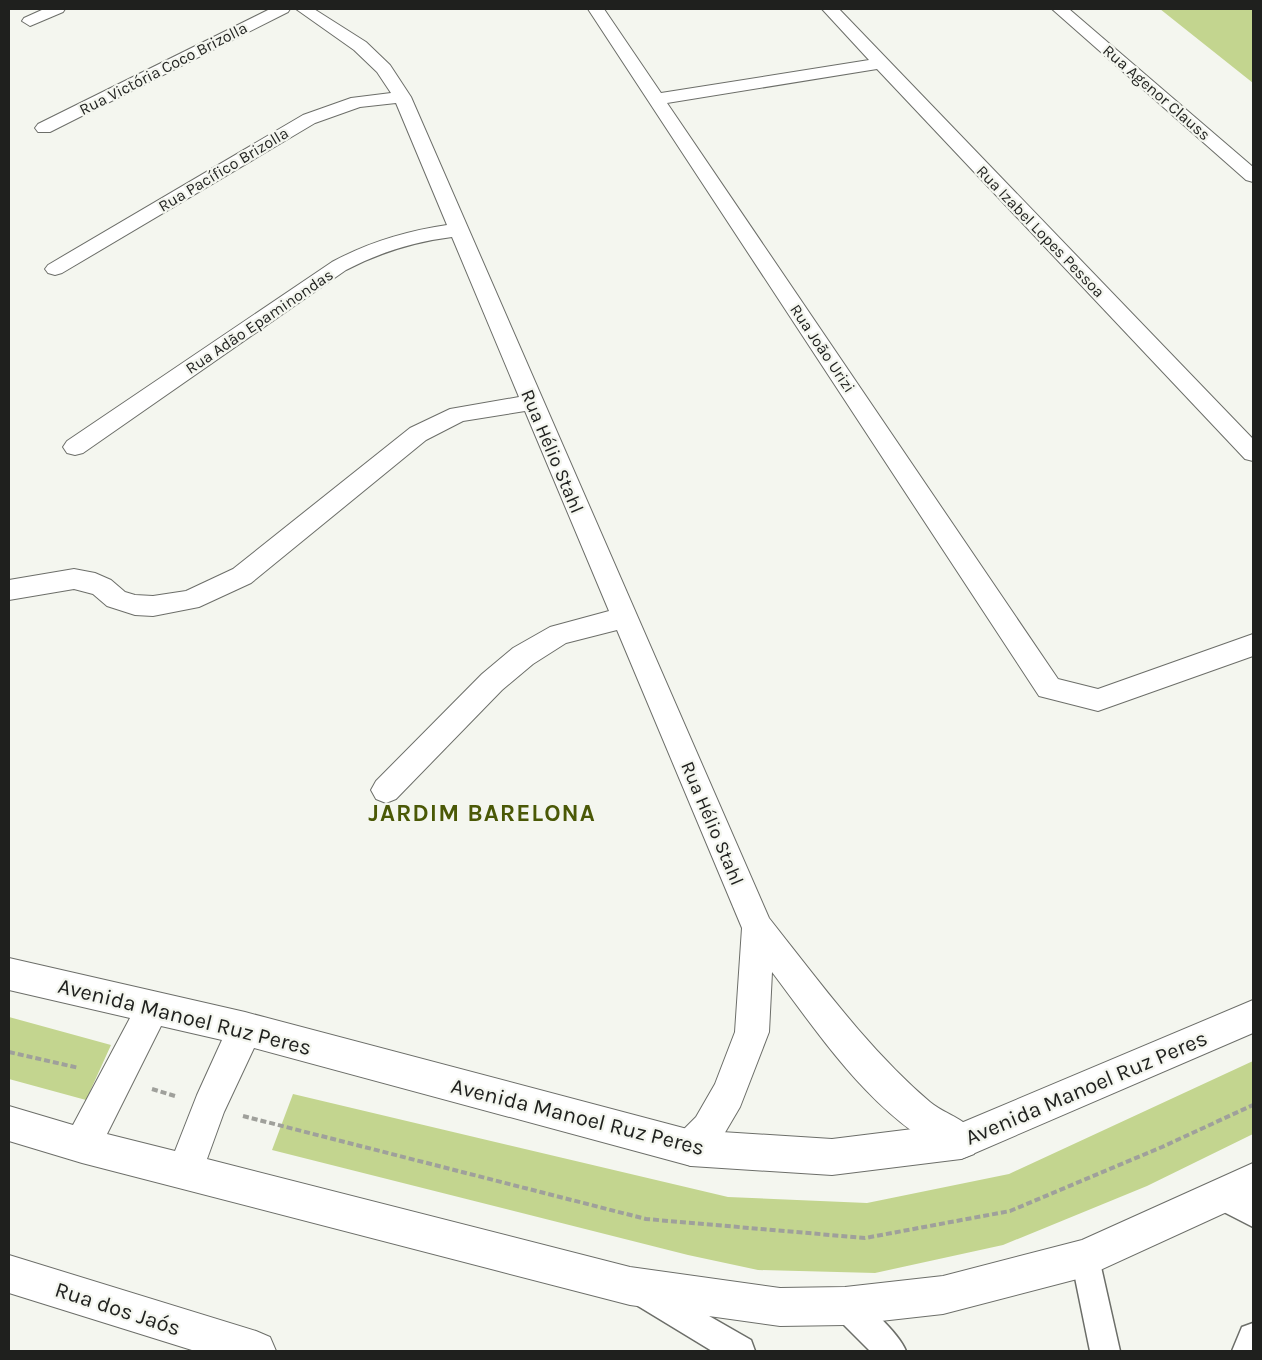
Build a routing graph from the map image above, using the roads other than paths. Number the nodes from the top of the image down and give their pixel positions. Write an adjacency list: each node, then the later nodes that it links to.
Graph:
1 (57, 9): 7 (street)
2 (282, 9): 11 (street, Rua Victória Coco Brizolla)
3 (304, 9): 9 (street, Rua Hélio Stahl)
4 (596, 9): 10 (street, Rua João Urizi)
5 (830, 9): 8 (street, Rua Izabel Lopes Pessoa)
6 (1060, 9): 12 (street, Rua Agenor Clauss)
7 (30, 21)
8 (880, 63): 10 (street); 17 (street, Rua Izabel Lopes Pessoa)
9 (402, 97): 13 (street, Rua Hélio Stahl); 14 (street, Rua Pacífico Brizolla)
10 (657, 99): 20 (street, Rua João Urizi)
11 (44, 128)
12 (1253, 176)
13 (458, 230): 15 (street, Rua Hélio Stahl); 16 (street, Rua Adão Epaminondas)
14 (55, 269)
15 (532, 402): 18 (street); 19 (street, Rua Hélio Stahl)
16 (75, 447)
17 (1253, 453)
18 (9, 590)
19 (625, 618): 21 (street); 22 (street, Rua Hélio Stahl)
20 (1253, 645)
21 (386, 790)
22 (758, 928): 28 (street); 30 (street)
23 (9, 974): 24 (street, Avenida Manoel Ruz Peres)
24 (154, 1006): 26 (street, Avenida Manoel Ruz Peres); 29 (street)
25 (1253, 1016): 28 (street, Avenida Manoel Ruz Peres)
26 (244, 1029): 30 (street, Avenida Manoel Ruz Peres); 31 (street)
27 (9, 1124): 29 (street)
28 (961, 1141): 30 (street, Avenida Manoel Ruz Peres)
29 (82, 1146): 31 (street)
30 (691, 1148)
31 (185, 1171): 35 (street)
32 (1243, 1197): 33 (street)
33 (1085, 1258): 36 (street); 41 (lane)
34 (9, 1274): 38 (street, Rua dos Jaós)
35 (630, 1286): 36 (street); 39 (lane)
36 (845, 1306): 40 (lane)
37 (1253, 1338): 42 (lane)
38 (256, 1351)
39 (740, 1351)
40 (891, 1351)
41 (1105, 1351)
42 (1247, 1351)

